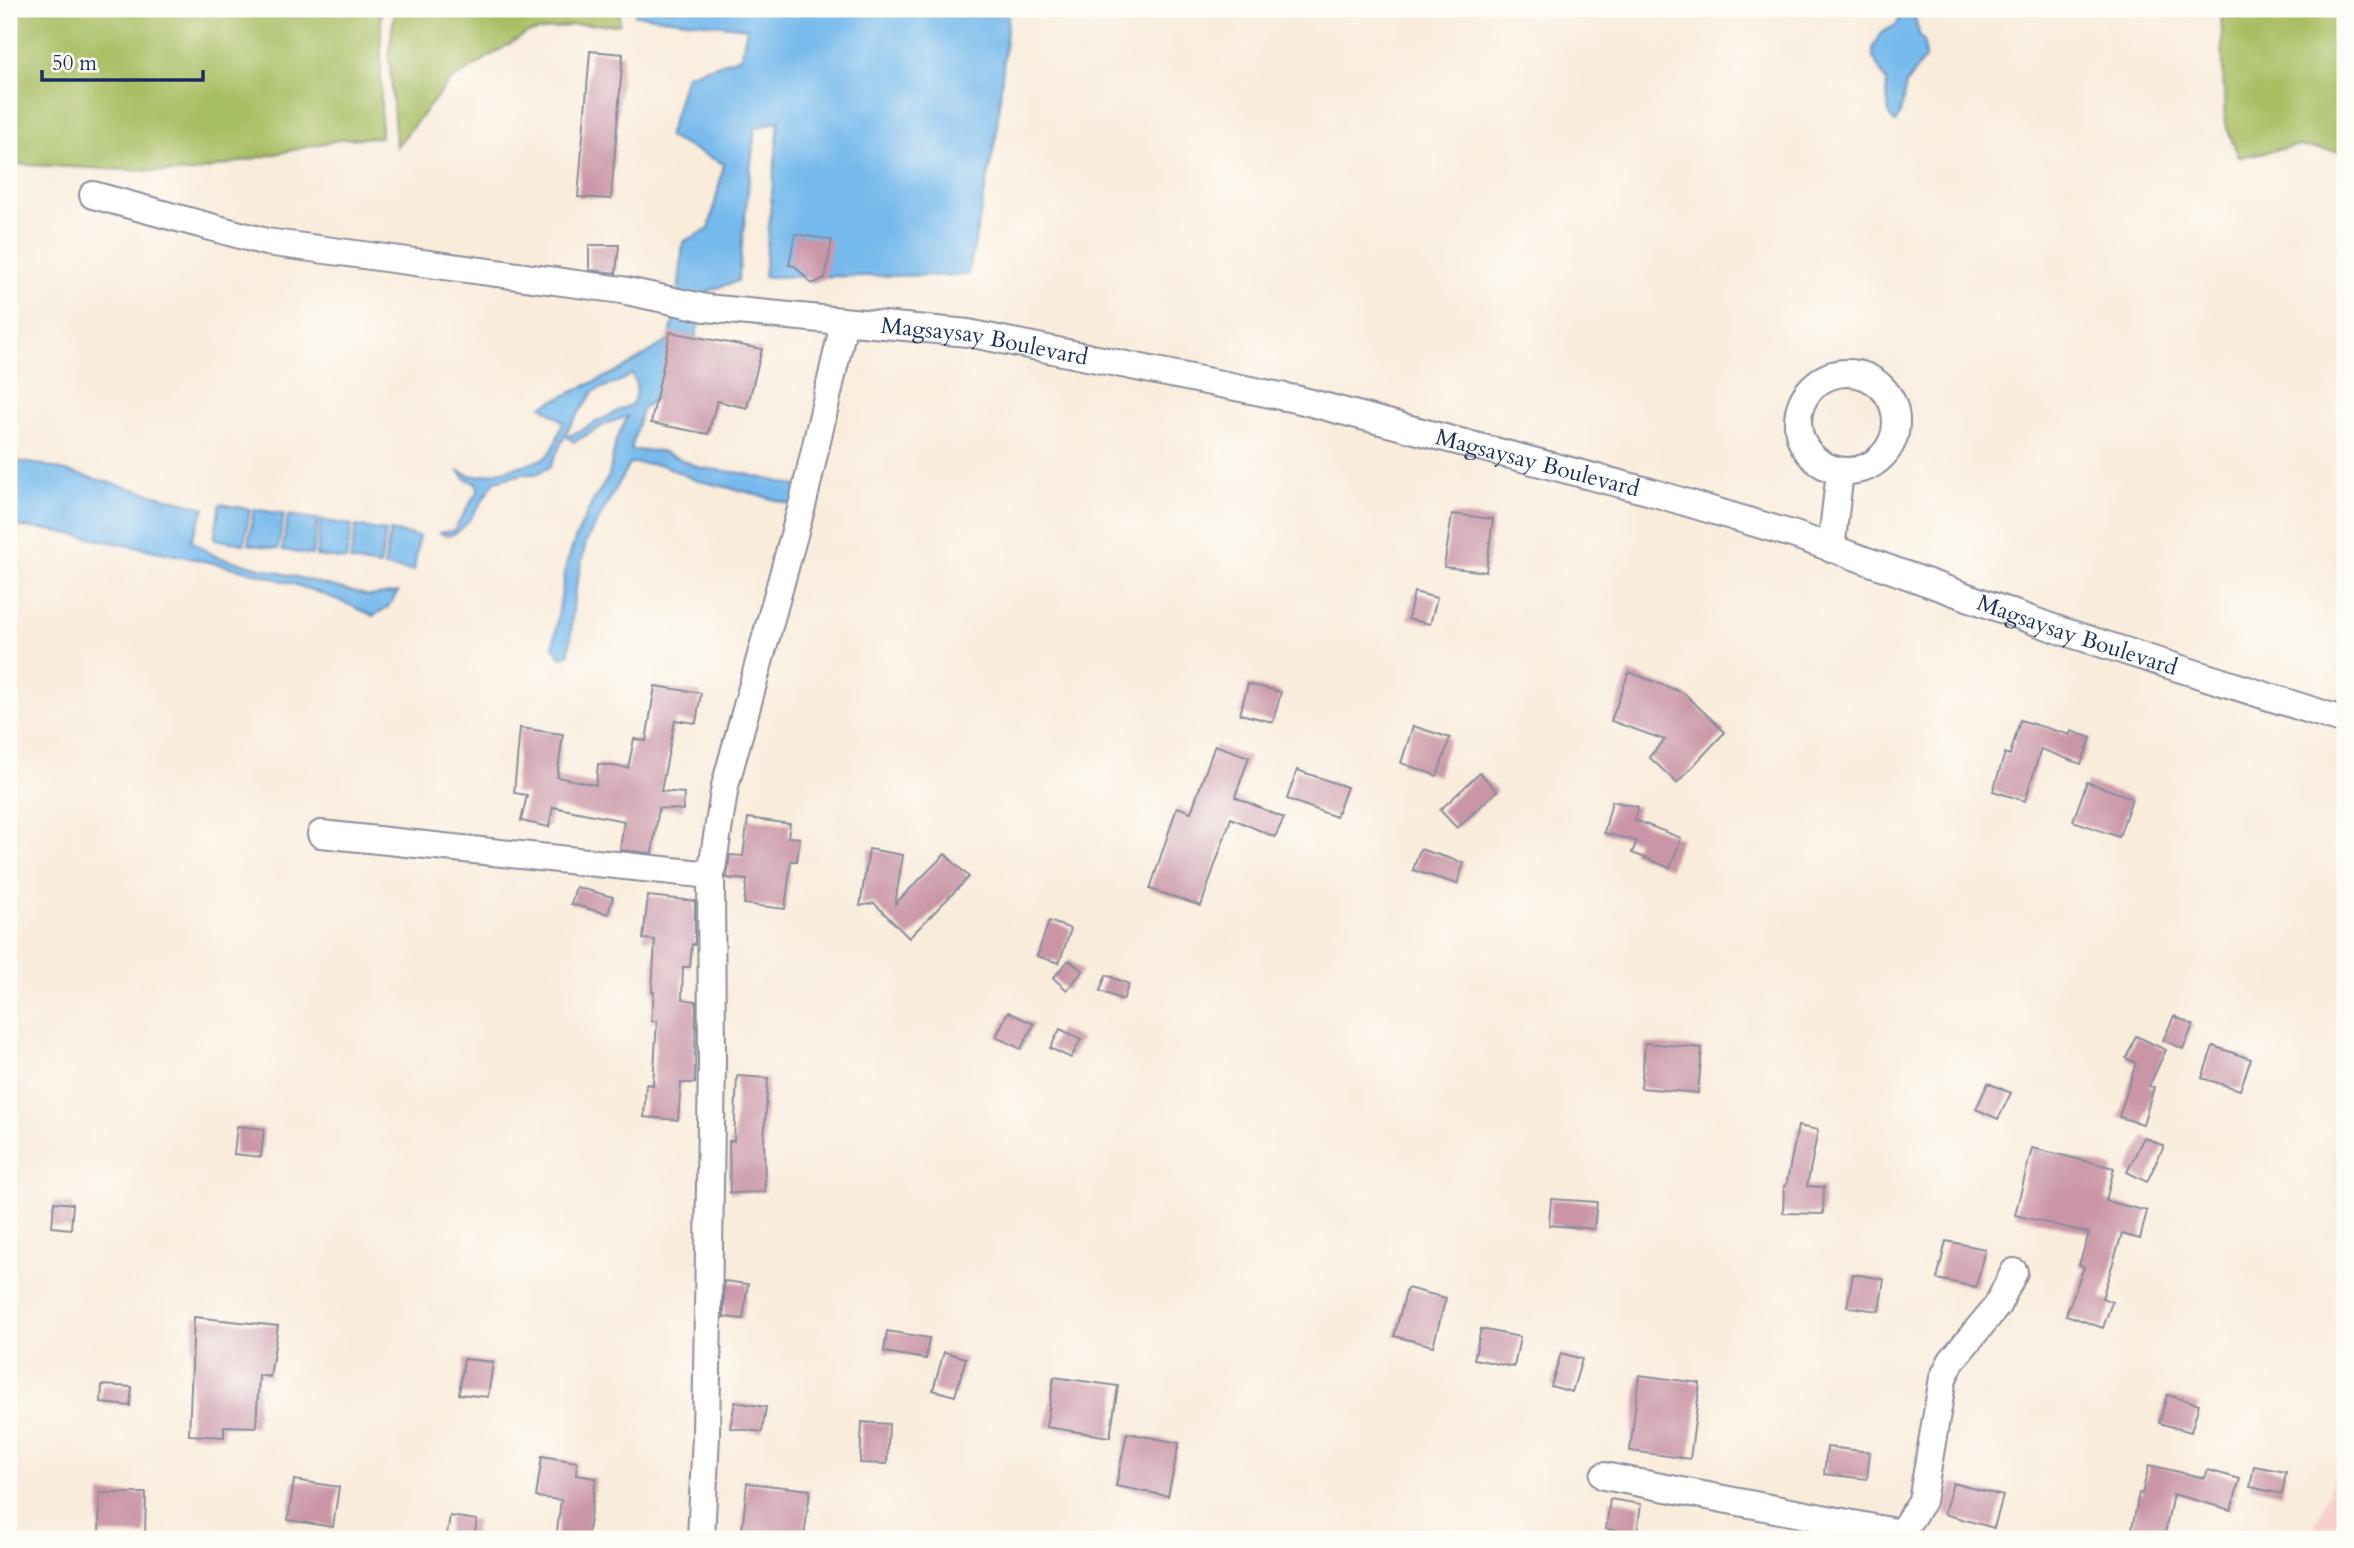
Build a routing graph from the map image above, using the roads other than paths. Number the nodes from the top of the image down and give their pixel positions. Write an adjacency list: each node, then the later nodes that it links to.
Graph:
1 (93, 195): 2 (street, Magsaysay Boulevard)
2 (844, 323): 4 (street, Magsaysay Boulevard); 7 (street)
3 (1840, 471): 4 (street)
4 (1831, 548): 5 (street, Magsaysay Boulevard)
5 (2345, 721)
6 (321, 834): 7 (street)
7 (711, 875): 11 (street)
8 (2014, 1272): 10 (street)
9 (1604, 1476): 10 (street)
10 (1899, 1536)
11 (701, 1539)

